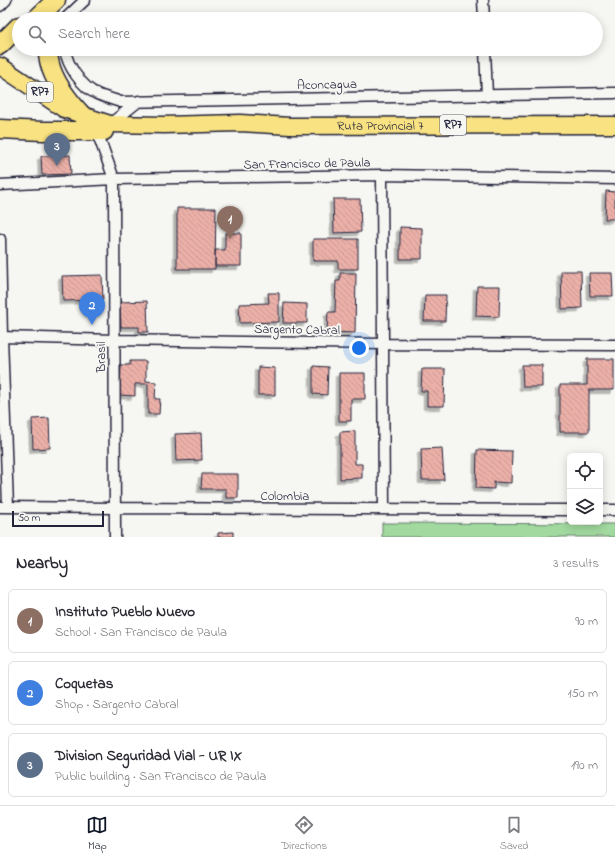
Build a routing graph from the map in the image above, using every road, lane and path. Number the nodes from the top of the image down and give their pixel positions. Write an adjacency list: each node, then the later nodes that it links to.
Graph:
1 (6, 0): 7 (street)
2 (46, 0): 8 (highway)
3 (56, 0): 9 (highway)
4 (59, 0): 10 (highway)
5 (85, 0): 11 (street)
6 (483, 0): 12 (street)
7 (0, 6)
8 (34, 12)
9 (43, 12)
10 (54, 12)
11 (72, 12)
12 (484, 12)
13 (12, 33): 15 (highway)
14 (12, 42): 16 (highway)
15 (0, 45)
16 (0, 54)
17 (48, 56): 25 (highway)
18 (68, 56): 24 (street, Aconcagua)
19 (485, 56): 23 (street)
20 (0, 66): 25 (main road, Ruta Provincial 7 / RP7)
21 (0, 77): 27 (main road, Ruta Provincial 7 / RP7)
22 (615, 93): 23 (street, Aconcagua)
23 (488, 96): 24 (street, Aconcagua)
24 (139, 101): 27 (street)
25 (82, 115): 27 (main road, Ruta Provincial 7 / RP7)
26 (615, 125): 27 (main road, Ruta Provincial 7 / RP7)
27 (107, 128): 28 (highway); 30 (street, Brasil)
28 (0, 129)
29 (382, 175): 30 (street, San Francisco de Paula); 31 (street, San Francisco de Paula); 36 (street)
30 (114, 179): 32 (street, San Francisco de Paula); 35 (street, Brasil)
31 (615, 179)
32 (0, 185)
33 (0, 239): 34 (street)
34 (2, 337): 35 (street, Sargento Cabral); 38 (street)
35 (114, 340): 36 (street, Sargento Cabral); 39 (street, Brasil)
36 (383, 344): 37 (street, Sargento Cabral); 40 (street)
37 (615, 345)
38 (4, 507): 39 (street, Colombia)
39 (115, 508): 40 (street, Colombia); 44 (street, Brasil)
40 (384, 509): 41 (street, Colombia)
41 (567, 510)
42 (603, 510): 43 (street)
43 (615, 510)
44 (115, 537)

